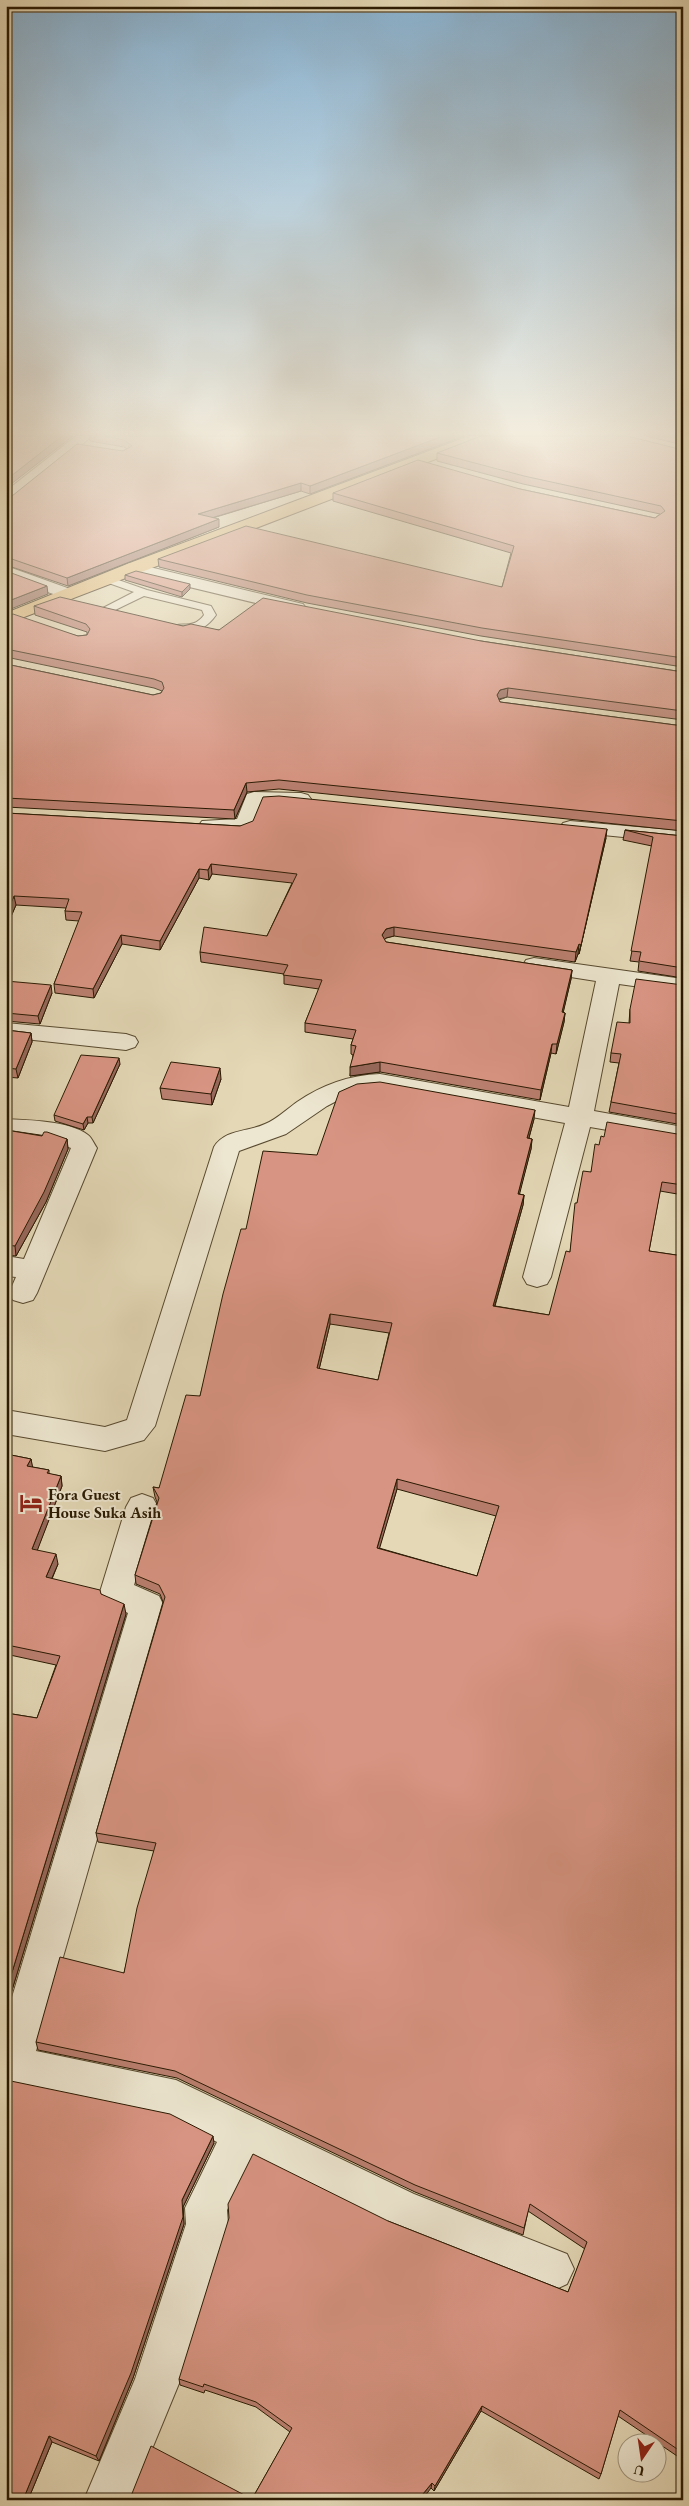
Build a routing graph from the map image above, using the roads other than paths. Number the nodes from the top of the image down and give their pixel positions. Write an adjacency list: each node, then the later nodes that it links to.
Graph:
1 (173, 553): 2 (main road)
2 (133, 568): 4 (main road); 9 (street)
3 (6, 571): 6 (street)
4 (107, 579): 5 (lane); 6 (main road)
5 (143, 592): 8 (lane); 13 (lane)
6 (68, 599): 11 (main road)
7 (93, 607): 8 (lane)
8 (107, 610): 10 (lane)
9 (317, 612)
10 (126, 615)
11 (11, 617): 12 (street)
12 (38, 623)
13 (164, 625)
14 (317, 801): 15 (street)
15 (192, 824)
16 (549, 826): 17 (street)
17 (683, 837)
18 (511, 962): 19 (street)
19 (609, 976): 20 (street); 23 (street)
20 (683, 986)
21 (6, 1030): 22 (street)
22 (126, 1042)
23 (580, 1116): 25 (street); 27 (street); 28 (street)
24 (6, 1127): 26 (street)
25 (683, 1135)
26 (6, 1266)
27 (537, 1276)
28 (6, 1422)
29 (142, 1507): 30 (street)
30 (9, 2065): 31 (street)
31 (244, 2133): 32 (street); 33 (street)
32 (552, 2269)
33 (107, 2500)

